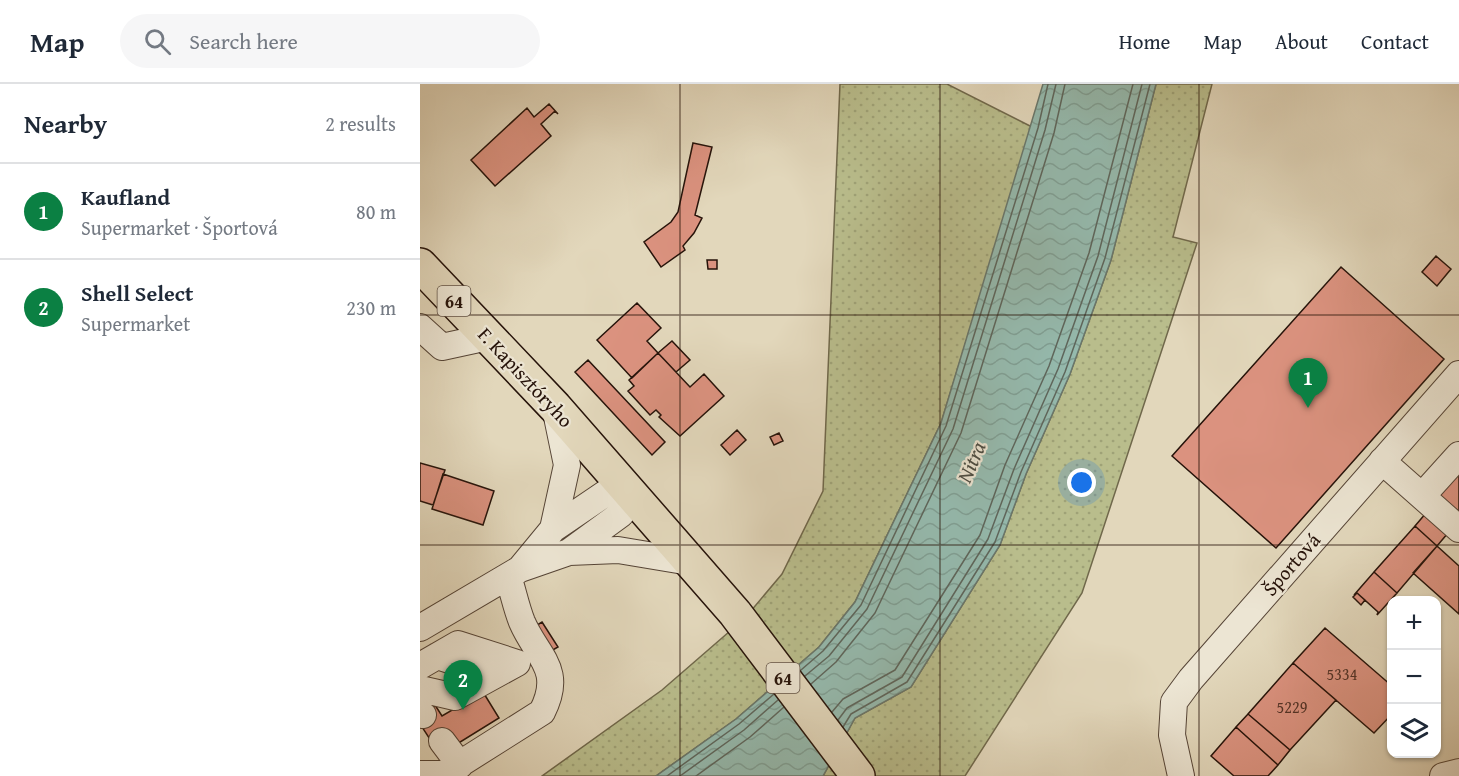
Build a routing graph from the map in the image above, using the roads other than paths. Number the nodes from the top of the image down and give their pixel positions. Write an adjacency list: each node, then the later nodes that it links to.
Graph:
1 (420, 265): 3 (main road, F. Kapisztóryho / 64)
2 (420, 327): 3 (street)
3 (488, 337): 5 (main road, F. Kapisztóryho / 64)
4 (1459, 374): 7 (street, Športová)
5 (555, 407): 8 (main road, F. Kapisztóryho / 64); 10 (street)
6 (1459, 455): 9 (street)
7 (1382, 461): 9 (street); 26 (street, Športová)
8 (629, 492): 10 (street); 12 (street); 13 (main road, 64)
9 (1422, 496): 11 (street)
10 (553, 529): 14 (street)
11 (1459, 529)
12 (569, 552): 13 (street); 14 (street)
13 (690, 562): 27 (main road, 64)
14 (514, 573): 15 (street); 16 (street)
15 (522, 622): 17 (street); 21 (street)
16 (420, 628)
17 (517, 663): 18 (street); 19 (street); 21 (street)
18 (426, 665): 19 (street)
19 (484, 681): 20 (street)
20 (420, 689)
21 (548, 701): 23 (street)
22 (442, 741): 23 (street)
23 (460, 765): 25 (street)
24 (1459, 772): 28 (street)
25 (420, 774)
26 (1183, 775)
27 (858, 776)
28 (1443, 776)

